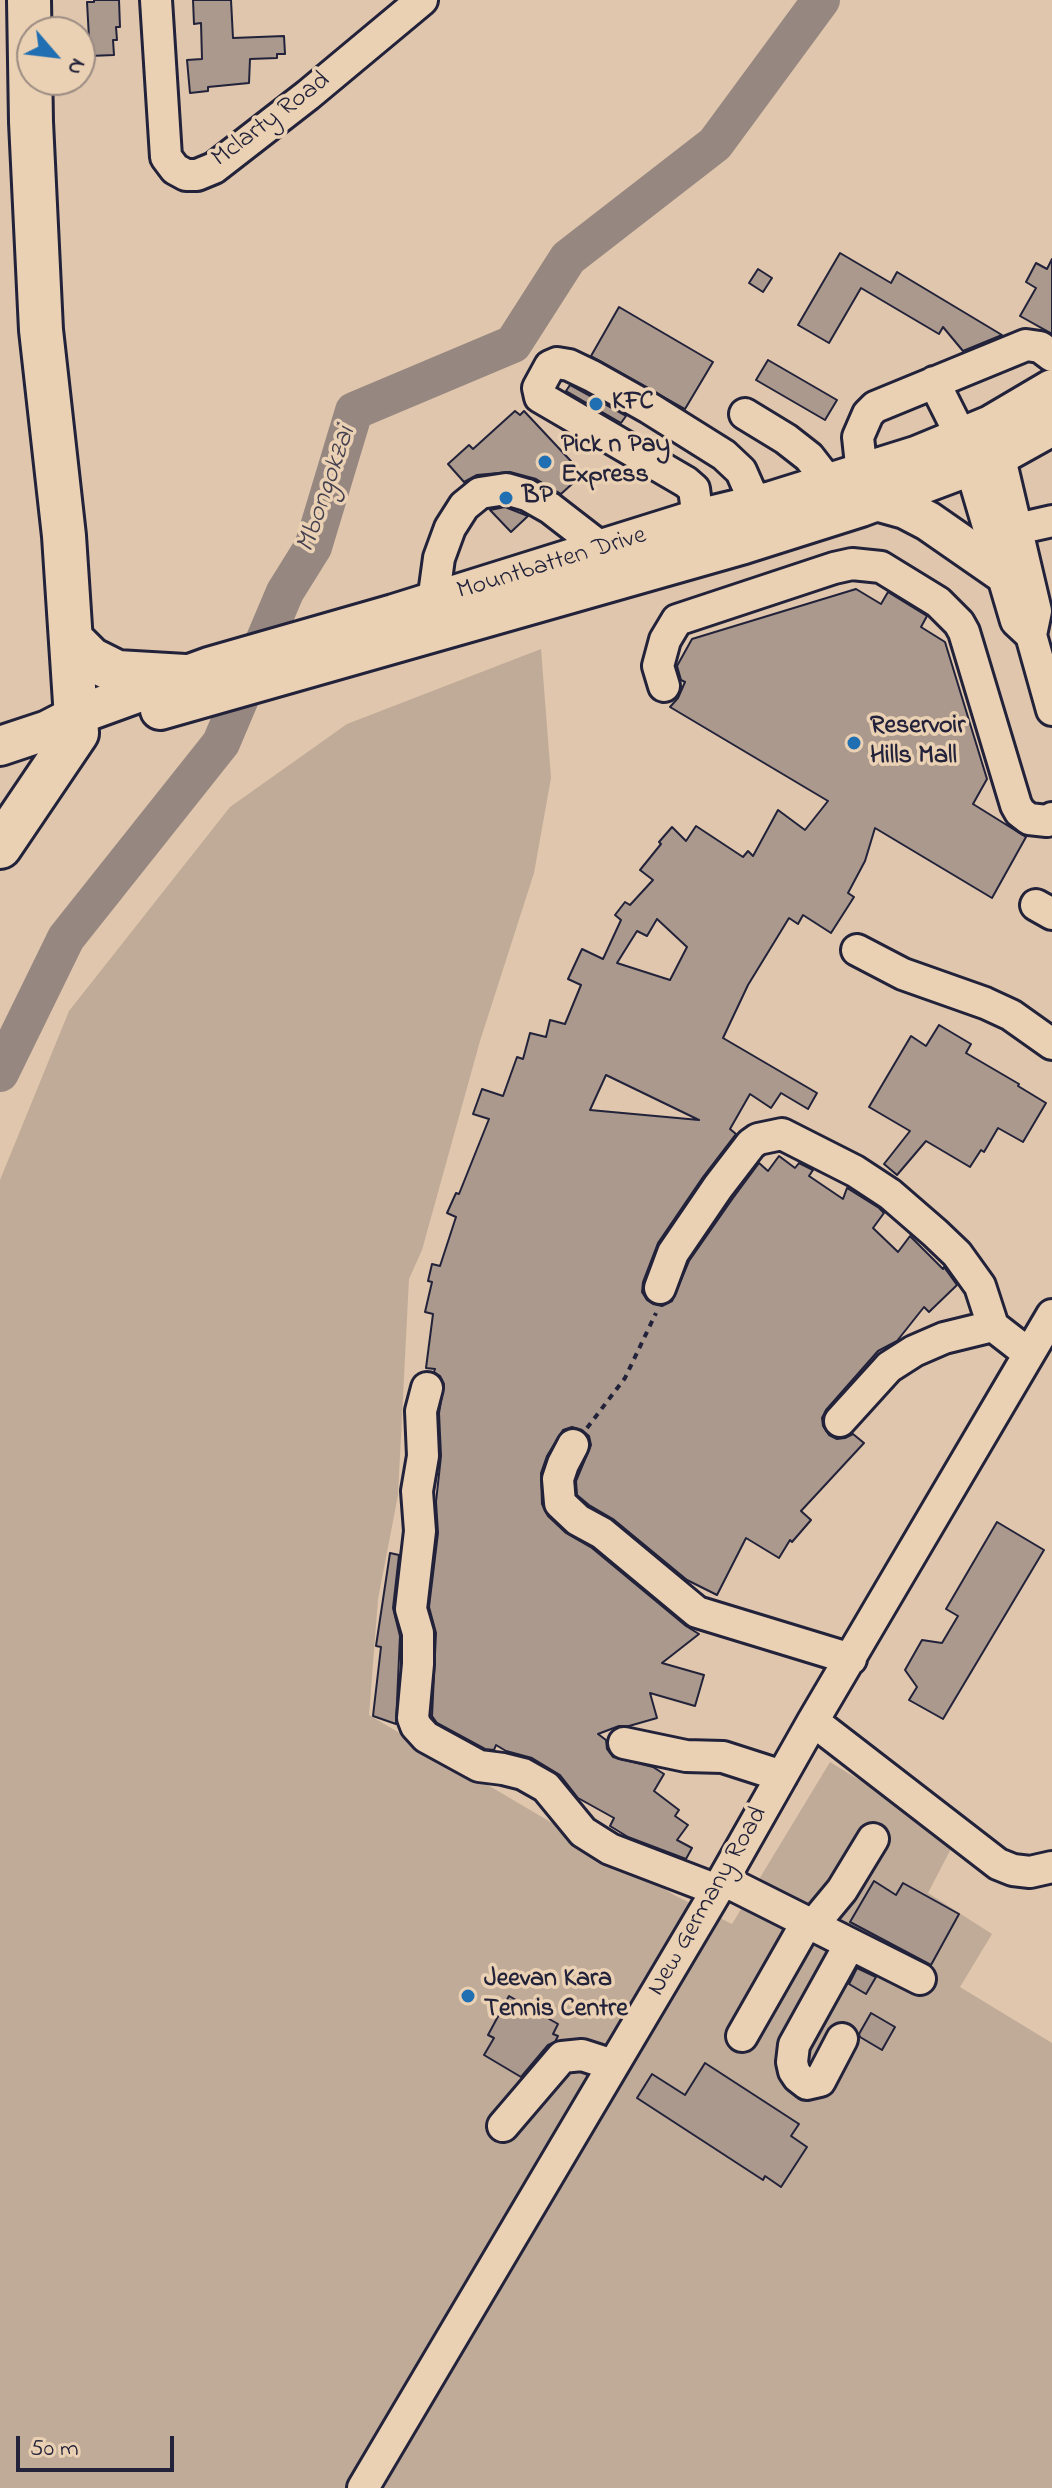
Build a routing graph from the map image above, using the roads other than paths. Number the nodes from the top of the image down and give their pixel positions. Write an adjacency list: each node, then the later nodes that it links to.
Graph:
1 (29, 0): 19 (highway)
2 (156, 0): 3 (street, Mclarty Road)
3 (422, 0)
4 (1052, 356): 5 (street)
5 (934, 382): 9 (street); 10 (street)
6 (1052, 389): 9 (main road, Mountbatten Drive)
7 (745, 414): 10 (street)
8 (1052, 426): 9 (main road, Mountbatten Drive)
9 (981, 446): 10 (main road, Mountbatten Drive); 14 (street); 16 (street)
10 (856, 486): 11 (main road, Mountbatten Drive); 16 (main road); 23 (main road, Mountbatten Drive)
11 (756, 505): 12 (main road, Mountbatten Drive); 12 (street)
12 (698, 519): 15 (main road, Mountbatten Drive)
13 (1052, 521): 14 (street)
14 (1017, 529): 18 (street)
15 (603, 549): 17 (main road, Mountbatten Drive); 17 (street)
16 (1000, 571): 18 (street)
17 (433, 602): 20 (main road, Mountbatten Drive)
18 (1031, 635): 22 (street)
19 (71, 639): 20 (highway); 23 (highway)
20 (197, 671): 23 (main road, Mountbatten Drive)
21 (664, 686): 26 (street)
22 (1052, 710)
23 (67, 726): 24 (main road, Mountbatten Drive); 27 (highway)
24 (0, 746)
25 (0, 792): 27 (highway)
26 (1050, 823)
27 (4, 841)
28 (857, 950): 29 (street)
29 (1052, 1044)
30 (660, 1288): 32 (street)
31 (1052, 1315): 33 (street, New Germany Road)
32 (993, 1326): 33 (street); 35 (street)
33 (1029, 1354): 37 (street, New Germany Road)
34 (427, 1388): 43 (street)
35 (840, 1421)
36 (573, 1445): 37 (street)
37 (851, 1659): 38 (street, New Germany Road)
38 (813, 1721): 40 (street, New Germany Road); 42 (street)
39 (624, 1743): 40 (street)
40 (782, 1776): 43 (street, New Germany Road)
41 (873, 1839): 44 (street)
42 (1052, 1867)
43 (720, 1885): 44 (street); 49 (street, New Germany Road)
44 (810, 1924): 45 (street); 47 (street)
45 (850, 1944): 46 (street); 48 (street)
46 (920, 1979)
47 (742, 2036)
48 (842, 2039)
49 (613, 2065): 50 (street); 51 (street, New Germany Road)
50 (503, 2126)
51 (363, 2488)

